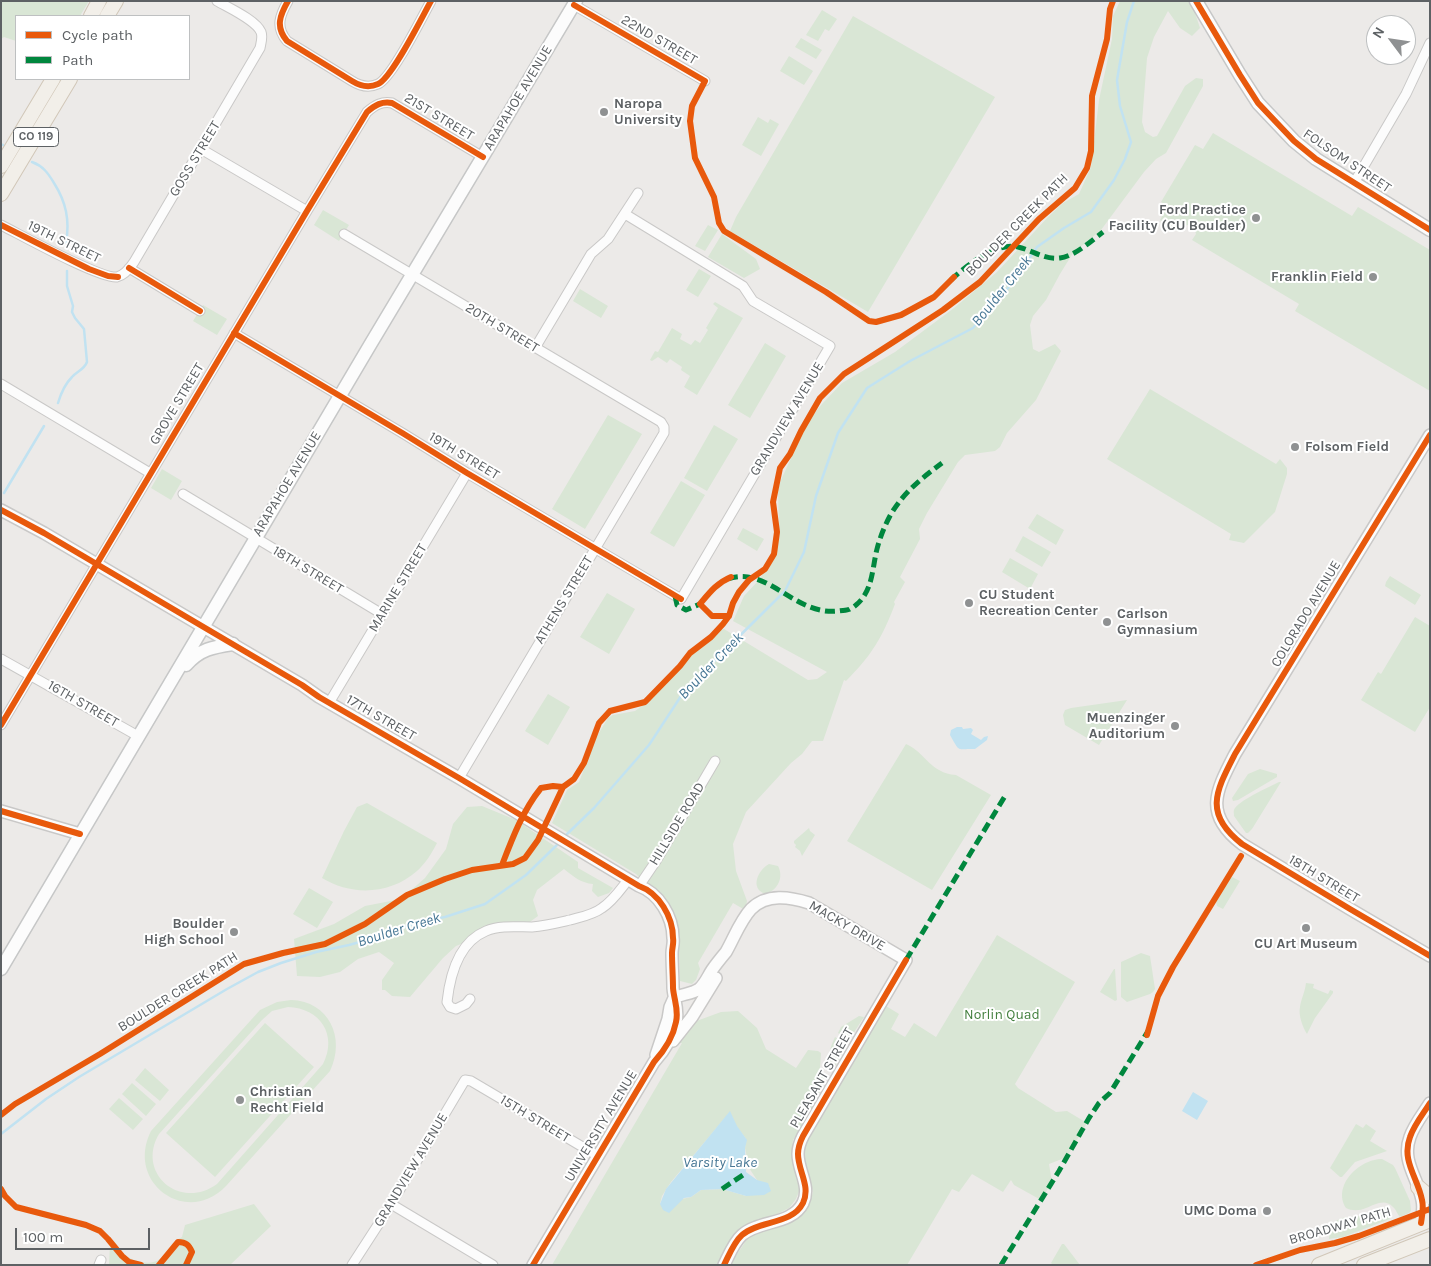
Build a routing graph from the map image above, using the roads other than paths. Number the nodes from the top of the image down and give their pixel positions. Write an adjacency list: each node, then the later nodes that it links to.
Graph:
1 (100, 1): 8 (main road)
2 (116, 1): 9 (main road)
3 (217, 1): 15 (street, GOSS STREET)
4 (288, 1): 5 (street)
5 (431, 1)
6 (1196, 1): 18 (main road, FOLSOM STREET)
7 (575, 3): 13 (street, 22ND STREET); 16 (main road, ARAPAHOE AVENUE)
8 (91, 15)
9 (108, 15)
10 (1430, 43): 18 (street)
11 (53, 80): 17 (main road, CO 119)
12 (69, 80): 20 (main road, CO 119)
13 (705, 81)
14 (382, 103): 16 (street, 21ST STREET); 21 (street, GROVE STREET)
15 (201, 149): 21 (street); 26 (street, GOSS STREET)
16 (483, 157): 27 (main road, ARAPAHOE AVENUE)
17 (1, 166)
18 (1354, 183): 24 (main road, FOLSOM STREET)
19 (638, 192): 22 (street)
20 (1, 194)
21 (307, 211): 30 (street, GROVE STREET)
22 (625, 214): 31 (street); 43 (street, GRANDVIEW AVENUE)
23 (1, 225): 28 (street, 19TH STREET)
24 (1430, 230)
25 (344, 234): 27 (street, 20TH STREET)
26 (129, 268): 28 (street, GOSS STREET); 29 (street)
27 (412, 274): 31 (street, 20TH STREET); 33 (main road, ARAPAHOE AVENUE)
28 (118, 277)
29 (200, 311)
30 (234, 333): 33 (street, 19TH STREET); 36 (street, GROVE STREET)
31 (535, 348): 34 (street, 20TH STREET)
32 (1, 384): 36 (street)
33 (340, 396): 37 (street, 19TH STREET); 40 (main road, ARAPAHOE AVENUE)
34 (661, 422): 41 (street, ATHENS STREET)
35 (1430, 434): 55 (street, COLORADO AVENUE)
36 (150, 473): 42 (street, GROVE STREET)
37 (467, 473): 41 (street, 19TH STREET); 44 (street, MARINE STREET)
38 (182, 494): 40 (street, 18TH STREET)
39 (1, 510): 42 (street, 17TH STREET)
40 (256, 538): 44 (street, 18TH STREET); 45 (main road, ARAPAHOE AVENUE)
41 (595, 548): 43 (street, 19TH STREET); 54 (street, ATHENS STREET)
42 (96, 564): 45 (street, 17TH STREET); 48 (street, GROVE STREET)
43 (680, 599)
44 (382, 614): 50 (street, MARINE STREET)
45 (204, 627): 46 (street, 17TH STREET); 49 (main road, ARAPAHOE AVENUE)
46 (233, 644): 49 (main road); 50 (street, 17TH STREET)
47 (1, 659): 48 (street, 16TH STREET)
48 (30, 674): 51 (street, GROVE STREET); 52 (street, 16TH STREET)
49 (171, 682): 52 (main road, ARAPAHOE AVENUE)
50 (329, 703): 54 (street, 17TH STREET)
51 (1, 725)
52 (138, 736): 57 (main road, ARAPAHOE AVENUE)
53 (715, 761): 59 (street, HILLSIDE ROAD)
54 (459, 778): 58 (street, 17TH STREET)
55 (1217, 810): 61 (street, 18TH STREET)
56 (1, 811): 57 (street)
57 (80, 834): 63 (main road, ARAPAHOE AVENUE)
58 (628, 880): 59 (street, 17TH STREET); 65 (street)
59 (639, 886): 64 (street, 17TH STREET)
60 (726, 952): 62 (street, MACKY DRIVE); 64 (street); 66 (street)
61 (1430, 956)
62 (906, 960): 81 (street, PLEASANT STREET)
63 (1, 969)
64 (674, 998): 66 (street); 67 (street, UNIVERSITY AVENUE); 68 (street, UNIVERSITY AVENUE)
65 (470, 999)
66 (704, 999): 67 (street)
67 (665, 1050): 68 (street, UNIVERSITY AVENUE)
68 (654, 1062): 71 (street, UNIVERSITY AVENUE)
69 (471, 1080): 71 (street, 15TH STREET); 74 (street, GRANDVIEW AVENUE)
70 (1430, 1104): 72 (street)
71 (598, 1156): 80 (street, UNIVERSITY AVENUE)
72 (1418, 1188): 73 (main road); 75 (street)
73 (1430, 1197)
74 (391, 1204): 78 (street, GRANDVIEW AVENUE); 79 (street)
75 (1425, 1222): 77 (main road); 82 (main road)
76 (1430, 1239): 77 (main road)
77 (1400, 1251): 83 (main road)
78 (352, 1265)
79 (493, 1265)
80 (533, 1265)
81 (724, 1265)
82 (1319, 1265)
83 (1364, 1265)

